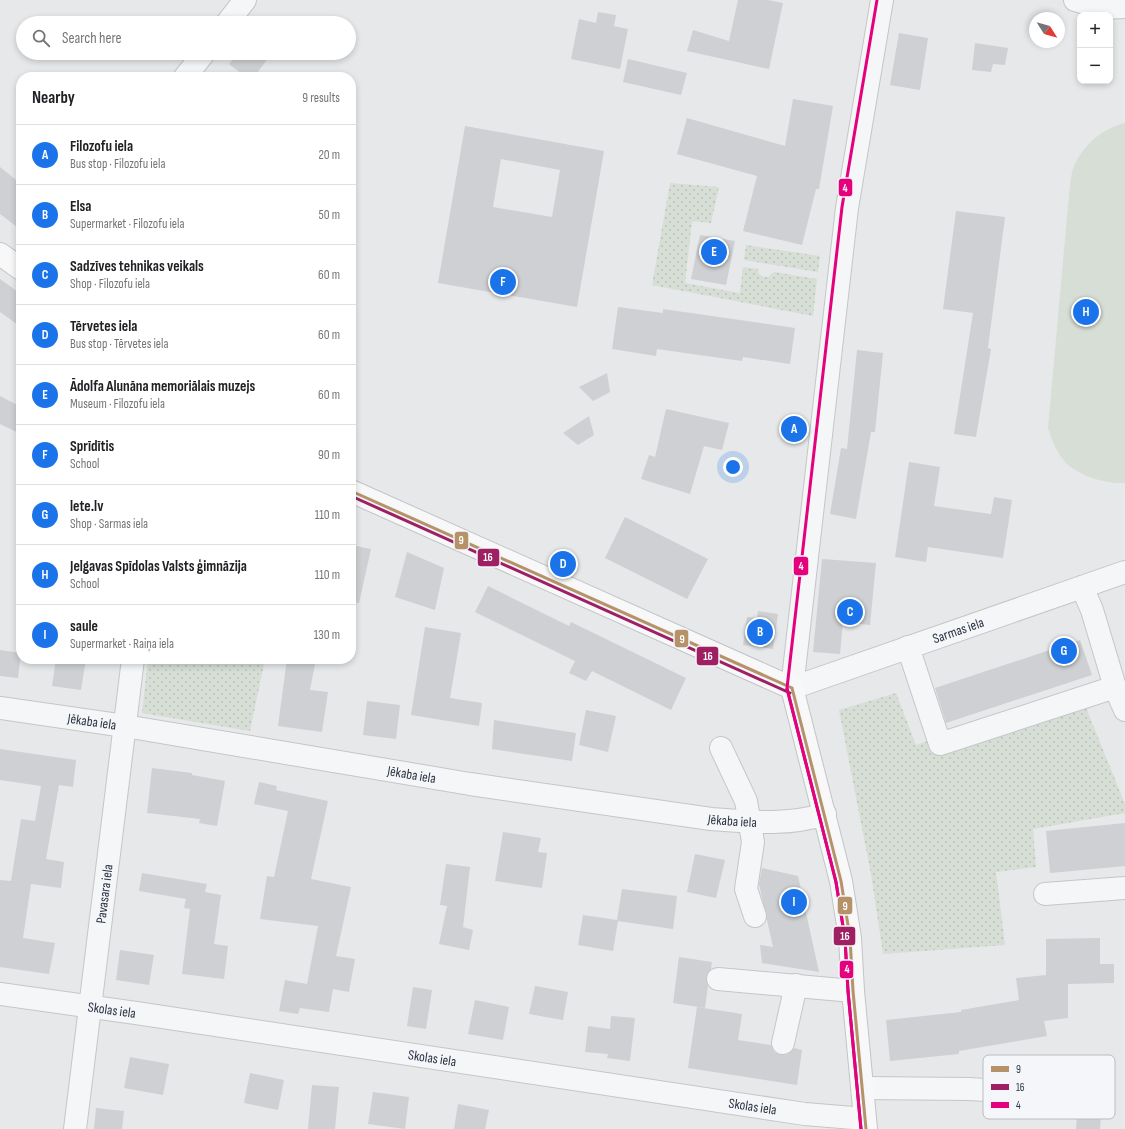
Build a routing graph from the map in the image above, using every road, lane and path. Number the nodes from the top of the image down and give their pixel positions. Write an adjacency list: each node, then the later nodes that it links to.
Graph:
1 (245, 0): 5 (street)
2 (882, 0): 16 (street)
3 (1075, 0): 4 (street)
4 (1125, 7)
5 (232, 16)
6 (198, 60): 7 (street)
7 (189, 72)
8 (0, 254): 9 (main road)
9 (16, 266)
10 (356, 493): 16 (main road)
11 (1125, 572): 12 (street, Sarmas iela)
12 (1082, 587): 13 (street, Sarmas iela); 15 (street)
13 (908, 647): 15 (street); 16 (street, Sarmas iela)
14 (132, 664): 19 (street, Pavasara iela)
15 (1115, 687): 18 (street)
16 (792, 688): 21 (main road)
17 (0, 708): 19 (street, Jēkaba iela)
18 (1125, 710)
19 (125, 726): 22 (street, Jēkaba iela); 30 (street, Pavasara iela)
20 (721, 748): 22 (street)
21 (825, 814): 22 (street, Jēkaba iela); 28 (main road)
22 (750, 822): 25 (street)
23 (1125, 888): 24 (street)
24 (1045, 894)
25 (755, 916)
26 (718, 979): 27 (street)
27 (796, 985): 28 (street); 31 (street)
28 (853, 991): 32 (main road)
29 (0, 994): 30 (street, Skolas iela)
30 (91, 1006): 34 (street, Skolas iela); 35 (street, Pavasara iela)
31 (783, 1043)
32 (863, 1088): 33 (street); 34 (main road)
33 (983, 1090)
34 (865, 1124)
35 (75, 1129)

